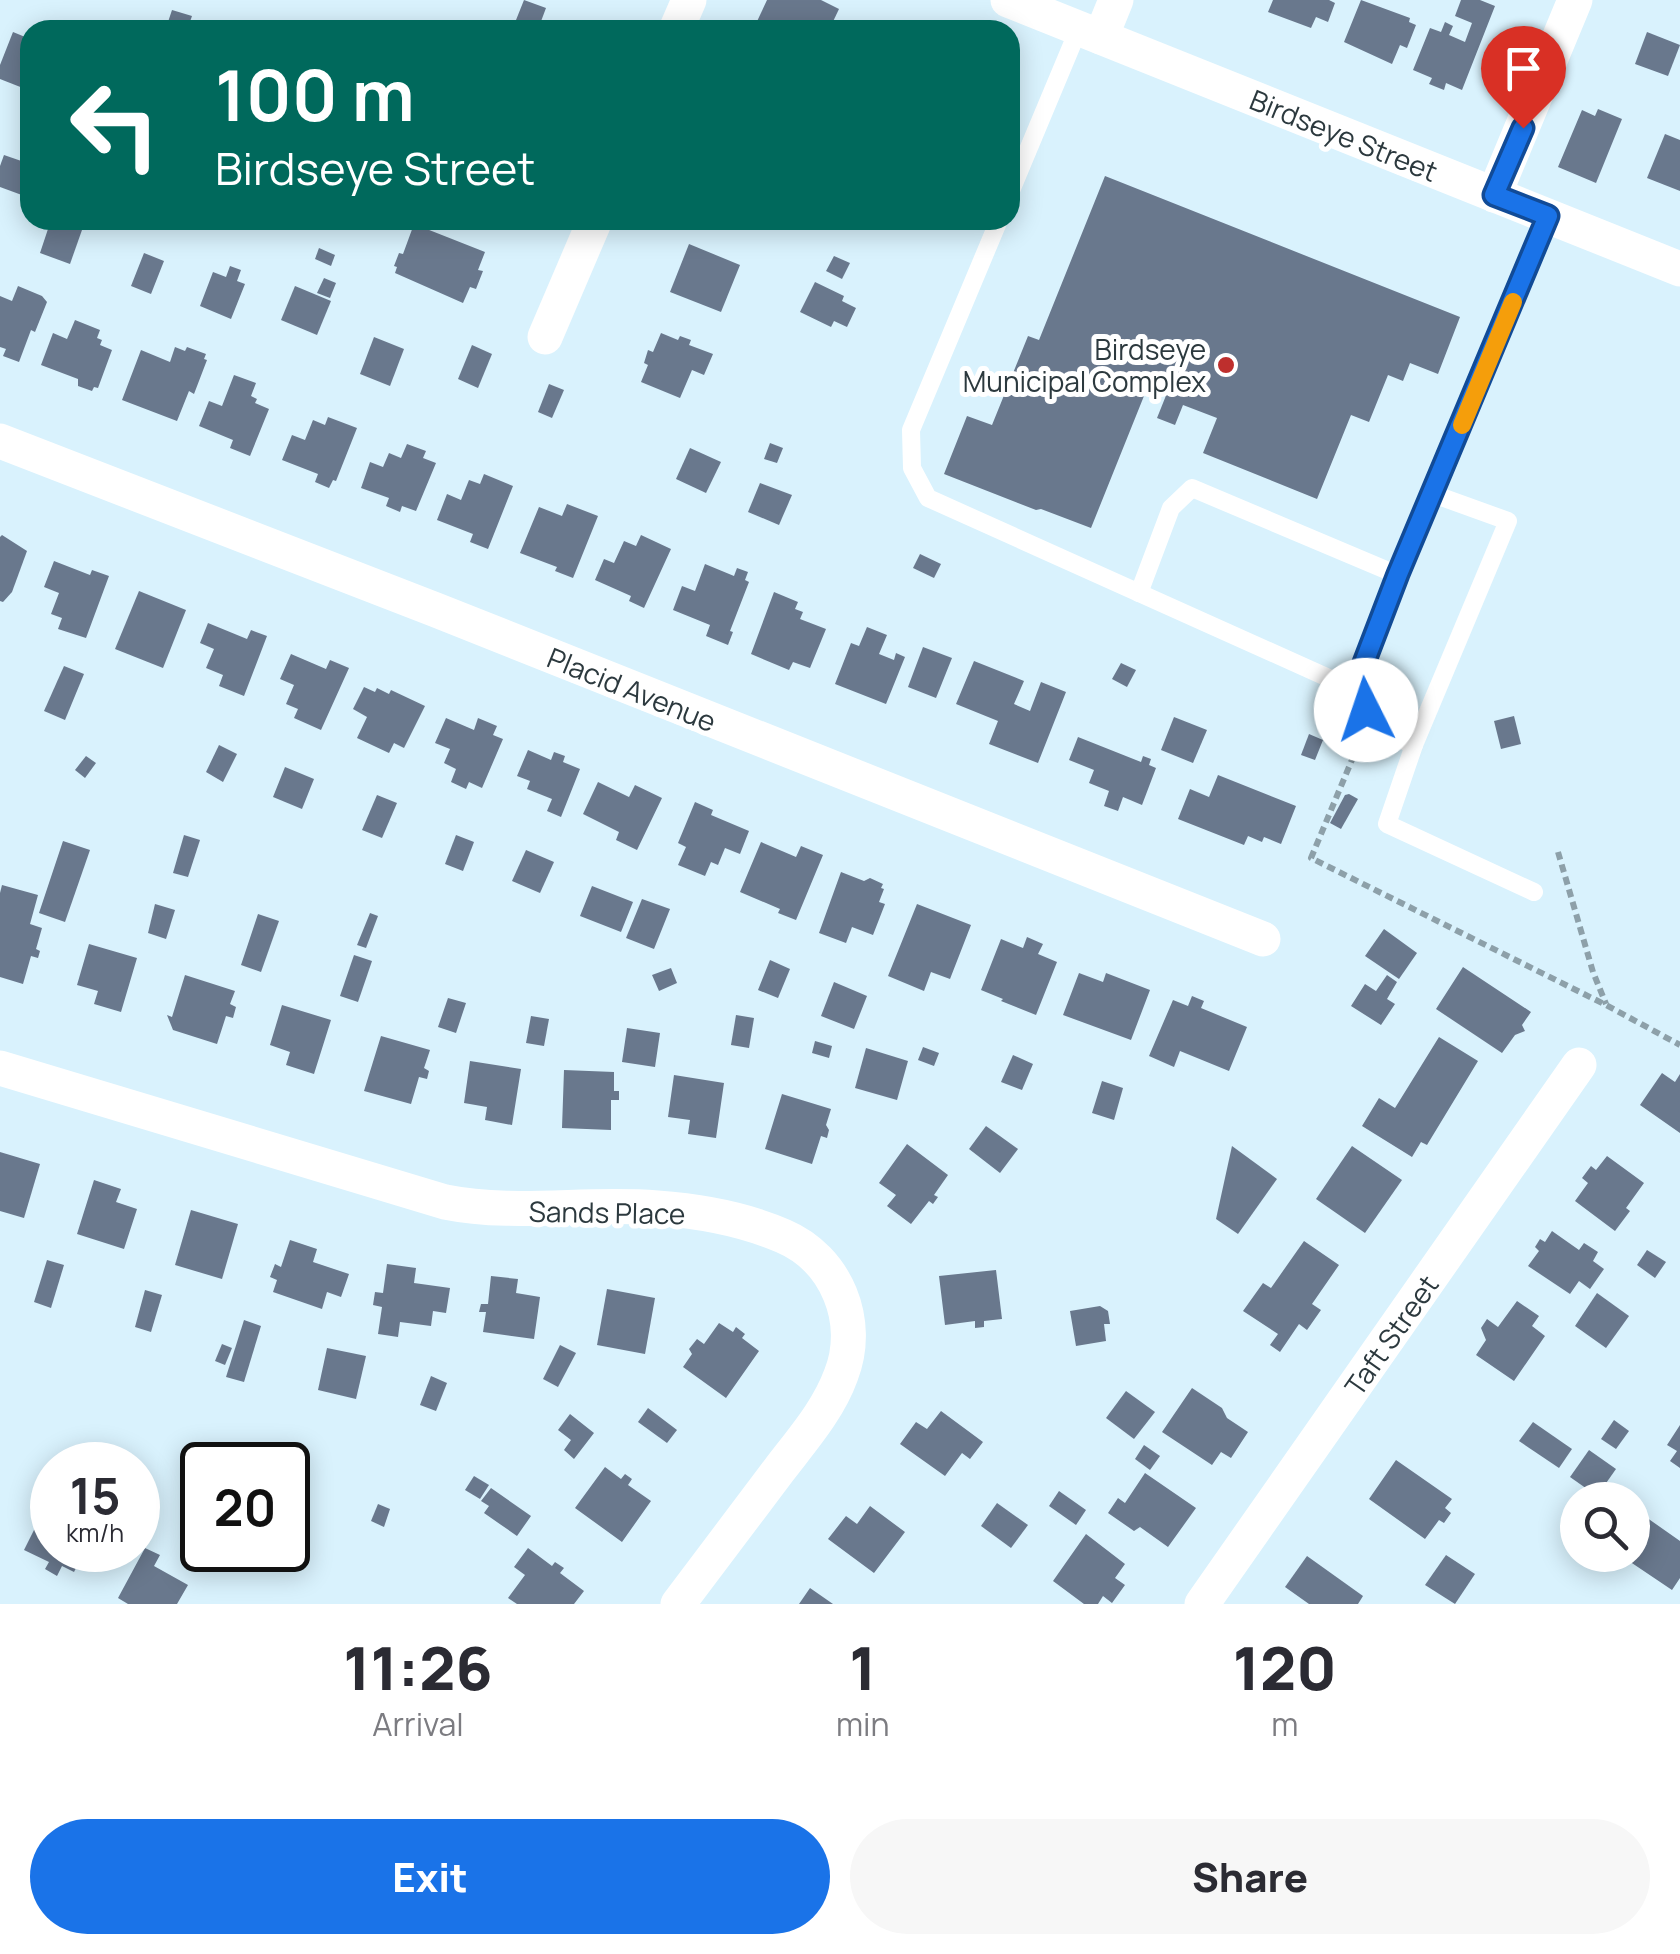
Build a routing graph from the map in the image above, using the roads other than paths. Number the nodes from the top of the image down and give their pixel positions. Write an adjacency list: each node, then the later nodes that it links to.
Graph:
1 (1008, 0): 4 (street, Birdseye Street)
2 (1116, 0): 4 (street)
3 (1576, 0): 6 (street)
4 (1090, 32): 5 (lane); 6 (street, Birdseye Street)
5 (1020, 173)
6 (1494, 195): 7 (street, Birdseye Street)
7 (1548, 216): 10 (street, Birdseye Street); 13 (lane)
8 (590, 230): 11 (street)
9 (995, 230): 15 (lane)
10 (1680, 269)
11 (545, 337)
12 (0, 440): 19 (street, Placid Avenue)
13 (1433, 494): 14 (lane); 17 (lane)
14 (1398, 574): 15 (lane); 16 (lane)
15 (1140, 592): 16 (lane)
16 (1354, 689): 17 (lane)
17 (1414, 746): 18 (lane)
18 (1534, 892)
19 (1263, 940)
20 (1579, 1065): 23 (street, Taft Street)
21 (0, 1068): 22 (street, Sands Place)
22 (678, 1604)
23 (1202, 1604)

